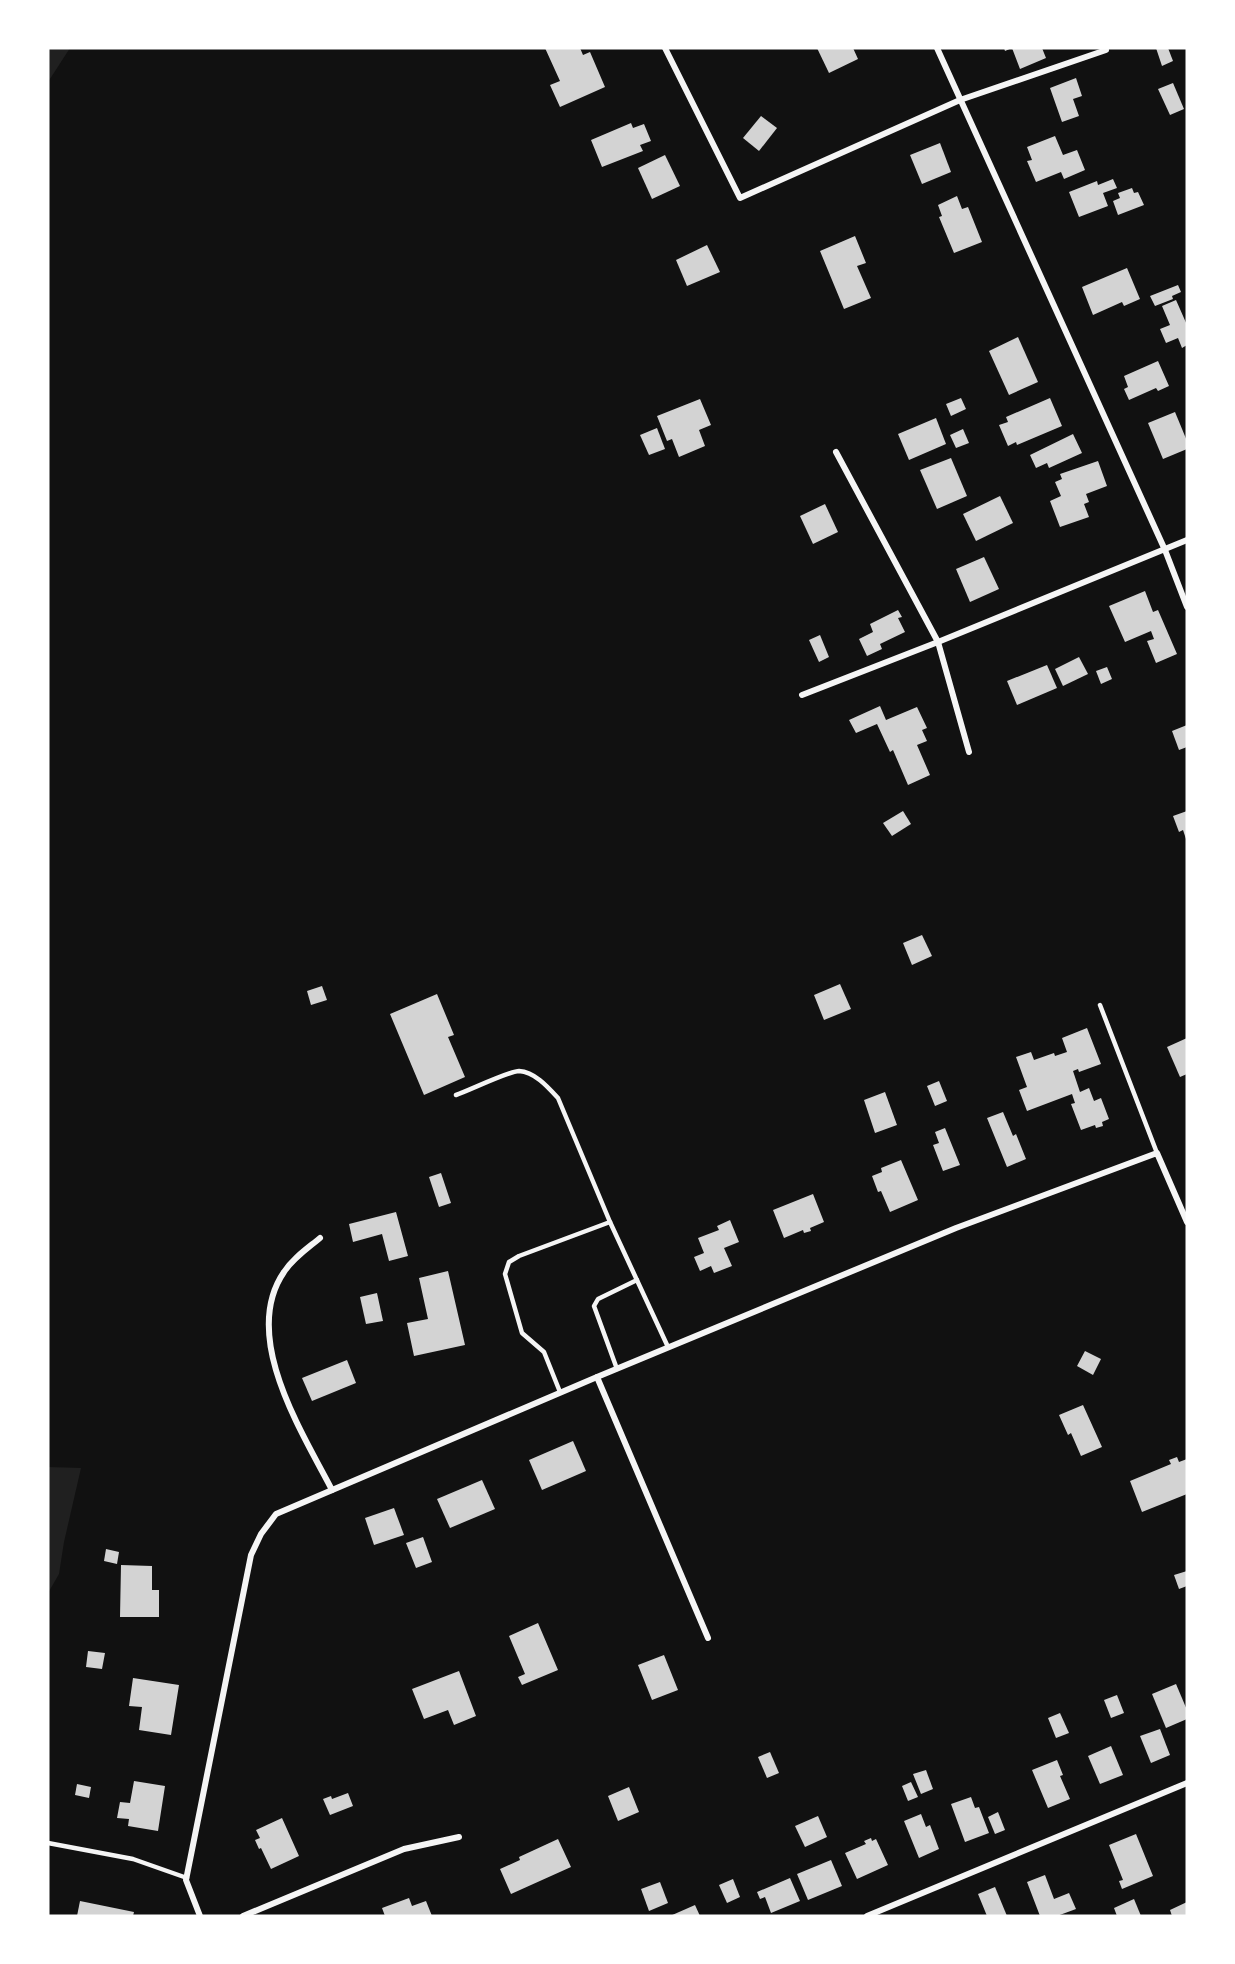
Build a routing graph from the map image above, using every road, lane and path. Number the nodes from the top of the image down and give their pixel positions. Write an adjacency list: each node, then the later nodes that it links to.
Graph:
1 (665, 48): 4 (street)
2 (937, 48): 4 (street)
3 (1106, 50): 4 (street)
4 (960, 100): 7 (street)
5 (836, 452): 9 (street)
6 (1187, 540): 7 (street)
7 (1165, 550): 8 (street); 9 (street)
8 (1187, 607)
9 (938, 642): 10 (street); 11 (street)
10 (802, 695)
11 (969, 752)
12 (1100, 1005): 14 (lane)
13 (456, 1095): 15 (lane)
14 (1157, 1153): 16 (street); 19 (street)
15 (610, 1222): 18 (lane); 22 (lane)
16 (1187, 1222)
17 (320, 1238): 23 (street)
18 (637, 1280): 19 (lane); 20 (lane)
19 (668, 1347): 20 (street)
20 (617, 1369): 21 (street)
21 (597, 1377): 22 (street); 24 (street)
22 (560, 1392): 23 (street)
23 (332, 1490): 28 (street)
24 (708, 1638)
25 (1187, 1783): 31 (street)
26 (459, 1837): 30 (street)
27 (48, 1843): 28 (lane)
28 (187, 1878): 29 (street)
29 (200, 1916)
30 (243, 1916)
31 (867, 1916)

